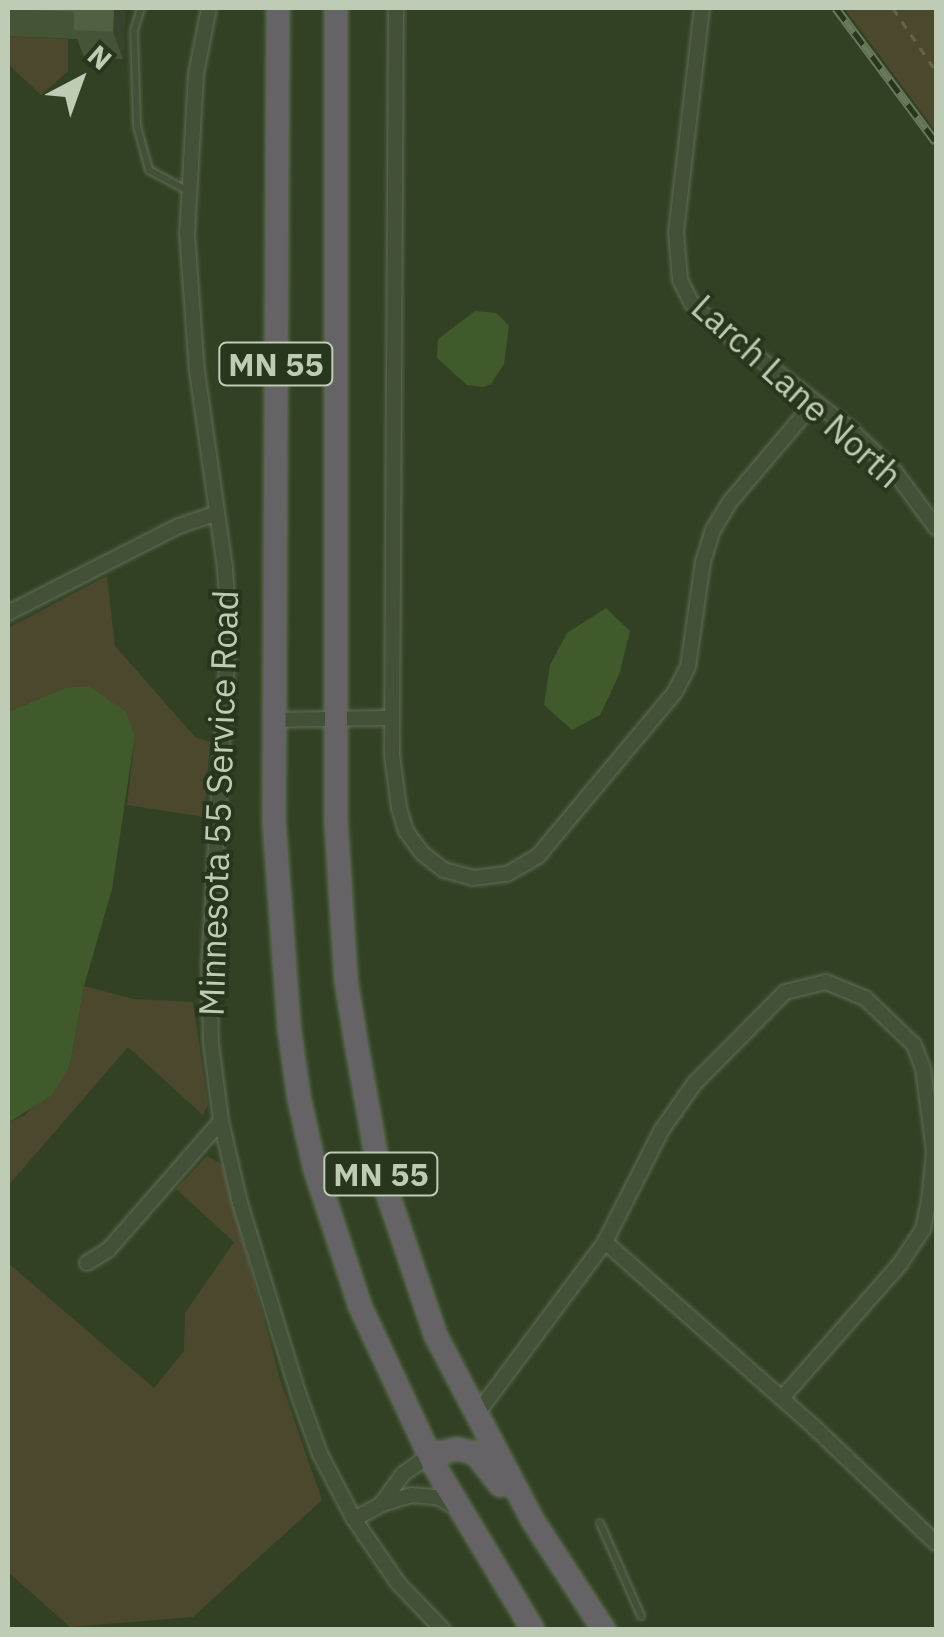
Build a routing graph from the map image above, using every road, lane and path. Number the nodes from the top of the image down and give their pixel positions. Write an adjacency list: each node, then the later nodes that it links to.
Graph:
1 (141, 8): 9 (lane)
2 (208, 8): 9 (street, Minnesota 55 Service Road)
3 (278, 8): 16 (highway, MN 55)
4 (336, 8): 14 (highway, MN 55)
5 (396, 8): 15 (street)
6 (702, 8): 10 (street, Larch Lane North)
7 (893, 8): 8 (path)
8 (936, 71)
9 (187, 191): 11 (street, Minnesota 55 Service Road)
10 (813, 404): 12 (street, Larch Lane North); 15 (street)
11 (216, 513): 13 (street); 17 (street, Minnesota 55 Service Road)
12 (936, 528)
13 (8, 613)
14 (336, 718): 15 (street); 16 (street); 21 (highway, MN 55)
15 (392, 718)
16 (275, 720): 22 (highway, MN 55)
17 (221, 1121): 19 (street); 25 (street, Minnesota 55 Service Road)
18 (605, 1242): 20 (street); 20 (street); 21 (street)
19 (87, 1263)
20 (782, 1398): 27 (street)
21 (476, 1415): 28 (highway, MN 55)
22 (430, 1455): 23 (street); 24 (highway, MN 55); 28 (highway)
23 (382, 1504): 24 (street); 25 (street)
24 (460, 1509): 31 (highway, MN 55)
25 (354, 1520): 30 (street, Minnesota 55 Service Road)
26 (600, 1523): 29 (lane)
27 (936, 1543)
28 (587, 1604): 32 (highway, MN 55)
29 (641, 1616)
30 (443, 1630)
31 (534, 1630)
32 (604, 1630)

